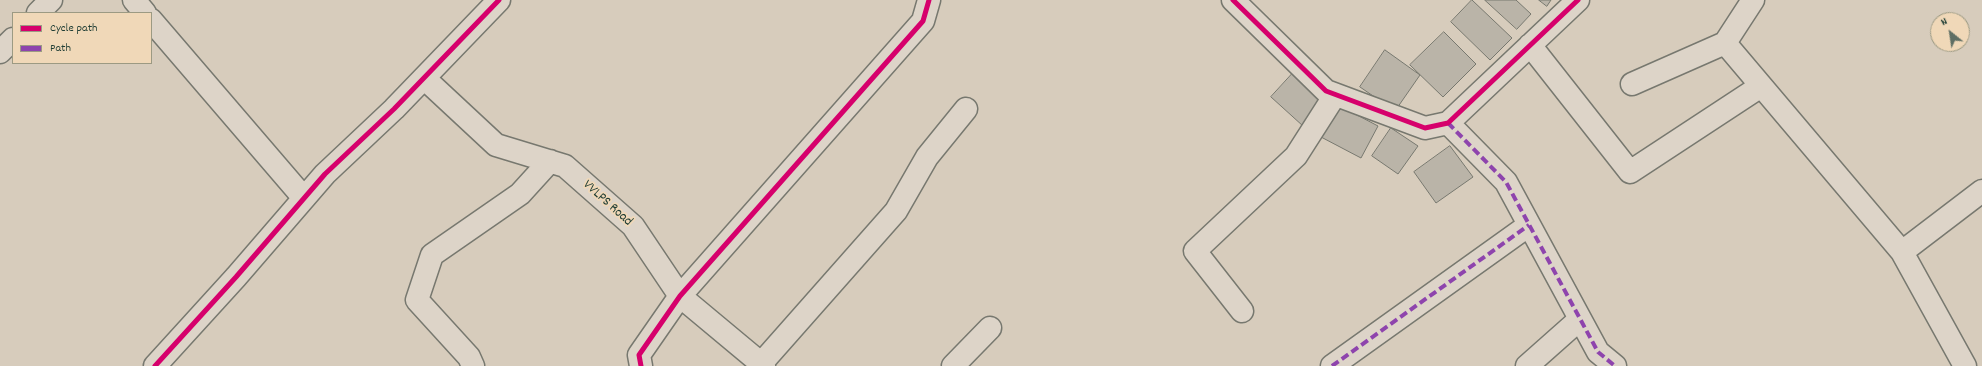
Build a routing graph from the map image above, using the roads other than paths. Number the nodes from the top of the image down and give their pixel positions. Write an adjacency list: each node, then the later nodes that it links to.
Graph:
1 (51, 0): 8 (street)
2 (134, 0): 9 (street)
3 (499, 0): 15 (street)
4 (929, 0): 26 (street)
5 (1233, 0): 18 (street)
6 (1578, 0): 13 (street)
7 (1753, 0): 12 (street)
8 (39, 12)
9 (144, 12)
10 (152, 21): 23 (street)
11 (12, 40): 14 (street)
12 (1725, 43): 16 (street); 17 (street)
13 (1530, 45): 17 (street); 20 (street)
14 (0, 52)
15 (424, 78): 21 (street, VVLPS Road); 23 (street)
16 (1632, 84)
17 (1761, 86): 25 (street)
18 (1335, 95): 20 (street); 27 (street)
19 (966, 109): 30 (street)
20 (1448, 124): 24 (street)
21 (550, 161): 26 (street, VVLPS Road); 32 (street)
22 (1981, 196): 25 (street)
23 (303, 197): 31 (street)
24 (1529, 225): 28 (street); 35 (street)
25 (1902, 252): 38 (street)
26 (680, 296): 30 (street, VVLPS Road); 33 (street)
27 (1242, 312)
28 (1580, 319): 36 (street); 37 (street)
29 (990, 328): 34 (street)
30 (761, 365)
31 (155, 366)
32 (473, 366)
33 (641, 366)
34 (953, 366)
35 (1332, 366)
36 (1527, 366)
37 (1615, 366)
38 (1965, 366)

